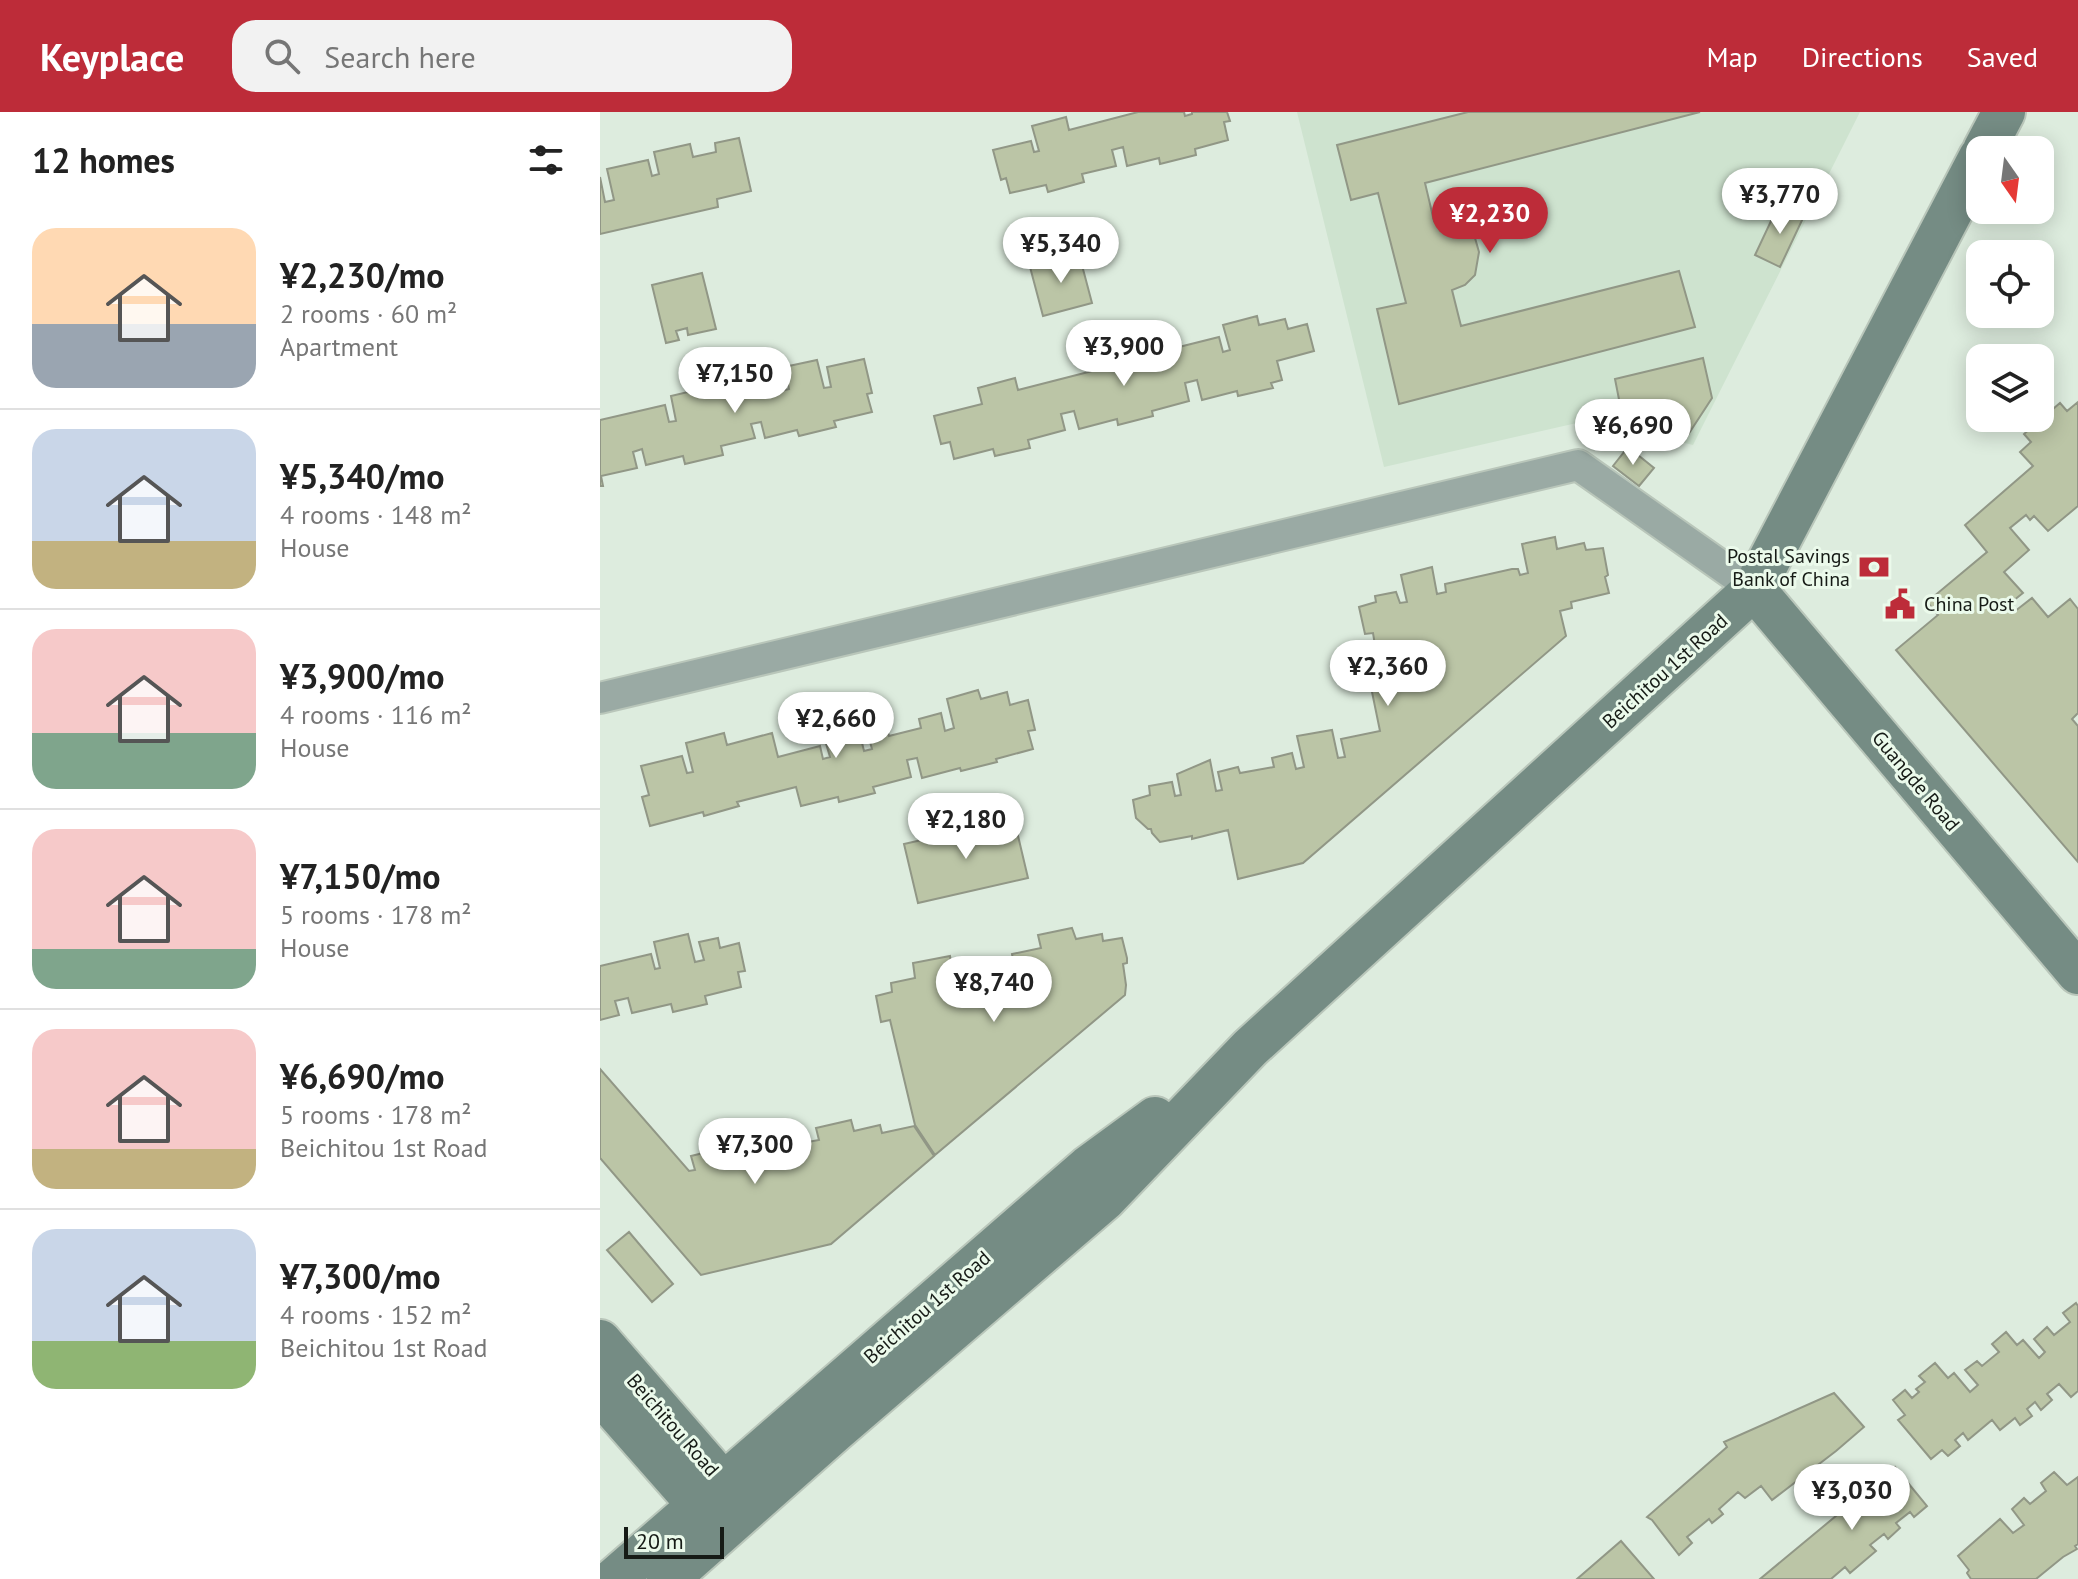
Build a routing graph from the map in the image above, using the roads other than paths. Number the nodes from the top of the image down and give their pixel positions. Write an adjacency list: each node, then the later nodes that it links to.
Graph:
1 (2004, 112): 2 (street)
2 (1991, 136)
3 (1966, 184): 4 (street, Beichitou 1st Road)
4 (1754, 589): 5 (street); 6 (street, Guangde Road); 9 (street, Beichitou 1st Road)
5 (600, 698)
6 (2078, 973)
7 (600, 1341): 9 (street, Beichitou Road)
8 (600, 1393): 9 (street, Beichitou Road)
9 (722, 1508): 10 (street, Beichitou 1st Road); 11 (street, Beichitou 1st Road)
10 (614, 1579)
11 (668, 1579)

